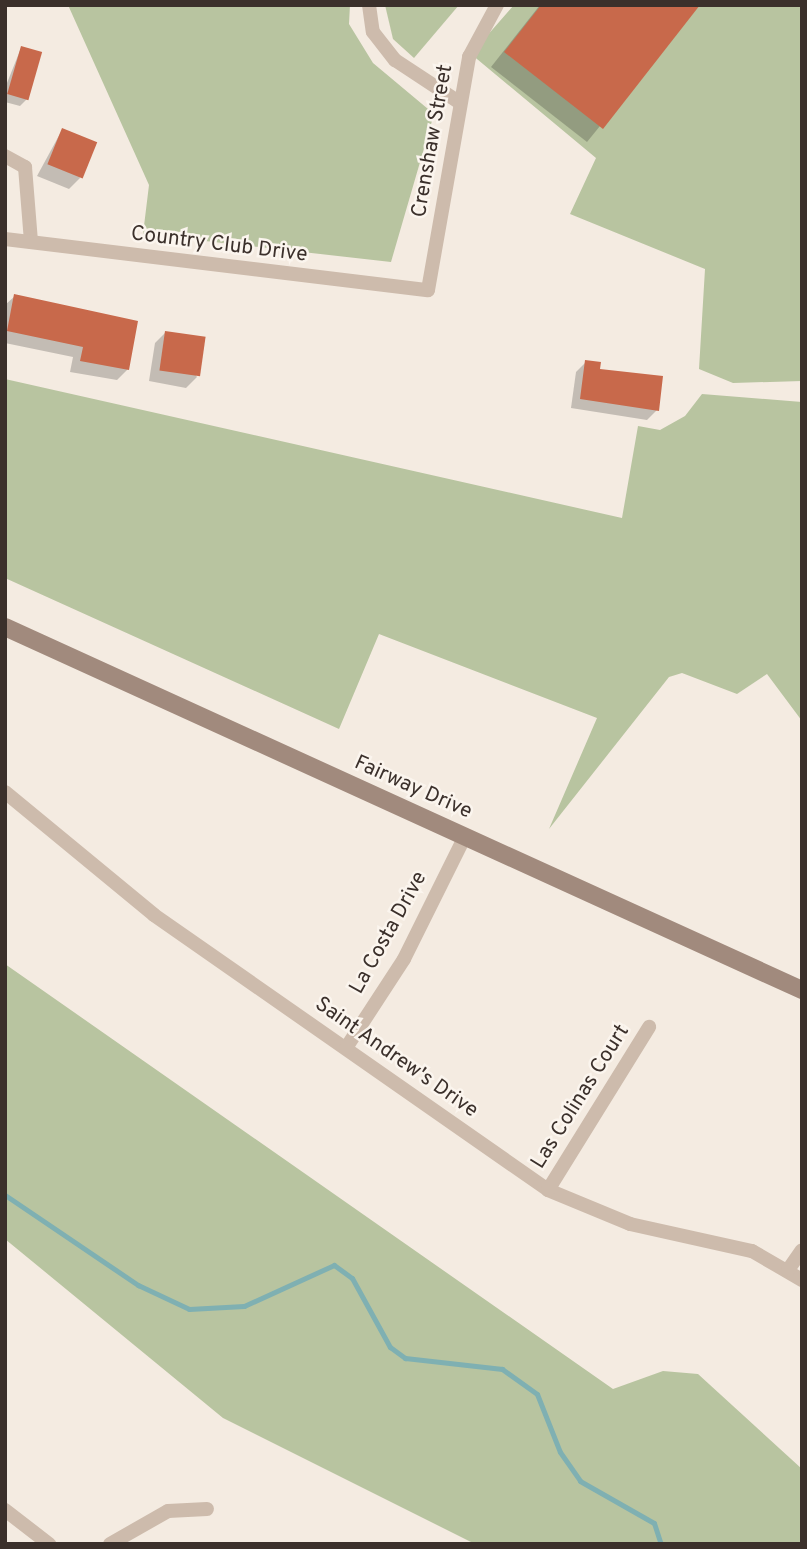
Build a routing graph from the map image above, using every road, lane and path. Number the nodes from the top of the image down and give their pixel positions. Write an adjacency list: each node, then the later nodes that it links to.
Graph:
1 (369, 5): 3 (street)
2 (497, 5): 3 (street, Crenshaw Street)
3 (459, 102): 7 (street, Crenshaw Street)
4 (5, 156): 6 (street)
5 (5, 239): 6 (street, Country Club Drive)
6 (31, 242): 7 (street, Country Club Drive)
7 (428, 290)
8 (5, 627): 10 (main road, Fairway Drive)
9 (5, 792): 13 (street, Saint Andrew's Drive)
10 (465, 836): 11 (main road, Fairway Drive); 13 (street, La Costa Drive)
11 (802, 990)
12 (649, 1027): 14 (street, Las Colinas Court)
13 (346, 1048): 14 (street, Saint Andrew's Drive)
14 (548, 1190): 16 (street, Saint Andrew's Drive)
15 (802, 1250): 16 (street)
16 (788, 1270): 17 (street, Saint Andrew's Drive)
17 (802, 1280)
18 (207, 1509): 21 (street)
19 (5, 1510): 20 (street)
20 (48, 1544)
21 (110, 1544)

